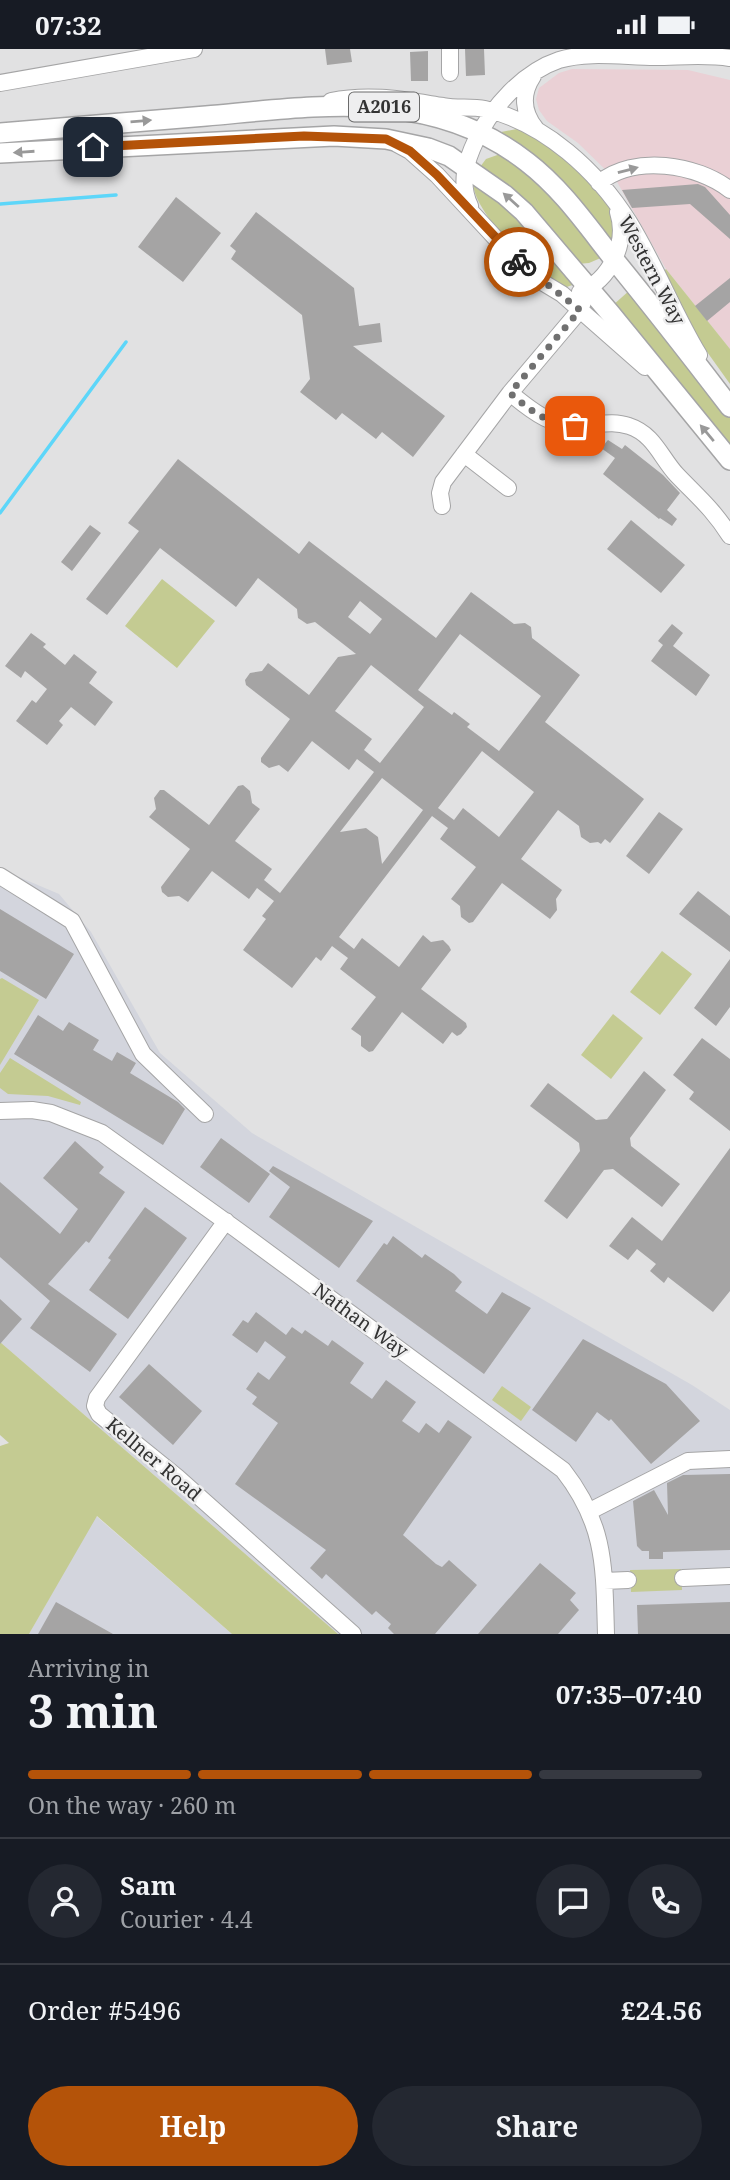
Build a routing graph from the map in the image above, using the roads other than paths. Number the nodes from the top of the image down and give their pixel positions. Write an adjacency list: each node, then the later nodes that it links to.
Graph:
1 (194, 49): 4 (street)
2 (450, 49): 7 (street)
3 (572, 53): 5 (street); 6 (street)
4 (141, 54): 8 (street)
5 (730, 58)
6 (537, 72): 10 (street); 11 (street)
7 (450, 73)
8 (0, 83)
9 (284, 109): 10 (street, Western Way / A2016); 12 (main road, Western Way / A2016); 13 (main road, Western Way / A2016, one-way to 9)
10 (492, 111): 11 (street, Western Way); 12 (street)
11 (531, 127): 12 (street, Western Way); 18 (street, Western Way)
12 (480, 132): 15 (main road, Western Way / A2016); 17 (street)
13 (0, 133)
14 (386, 139): 16 (main road, A2016, one-way to 16); 17 (main road, A2016); 21 (street, A2016)
15 (511, 151): 17 (street); 23 (main road, Western Way / A2016)
16 (0, 153)
17 (466, 168): 21 (street); 22 (main road, A2016, one-way to 17)
18 (599, 183): 19 (street, one-way to 19); 20 (street, Western Way)
19 (730, 190)
20 (613, 200): 23 (street); 29 (street, Western Way / A2016)
21 (477, 217): 25 (street)
22 (563, 259): 23 (street, Western Way); 24 (main road, A2016)
23 (614, 259): 24 (street); 29 (main road, Western Way / A2016)
24 (588, 289): 25 (street); 26 (street); 28 (main road, A2016)
25 (562, 294): 26 (street)
26 (580, 310): 27 (street); 28 (street, A2016)
27 (510, 393): 30 (street); 34 (street)
28 (684, 405): 31 (main road, A2016, one-way to 28)
29 (730, 405)
30 (464, 454): 32 (street); 33 (street)
31 (730, 460)
32 (508, 488)
33 (442, 506)
34 (730, 536)
35 (0, 876): 37 (street)
36 (0, 1111): 38 (street, Nathan Way)
37 (205, 1114)
38 (226, 1221): 40 (street, Nathan Way); 45 (street, Kellner Road)
39 (730, 1459): 40 (street)
40 (590, 1511): 44 (street, Nathan Way)
41 (730, 1576): 42 (street)
42 (683, 1578)
43 (628, 1580): 44 (street)
44 (604, 1581): 46 (street, Nathan Way)
45 (353, 1634)
46 (606, 1634)

